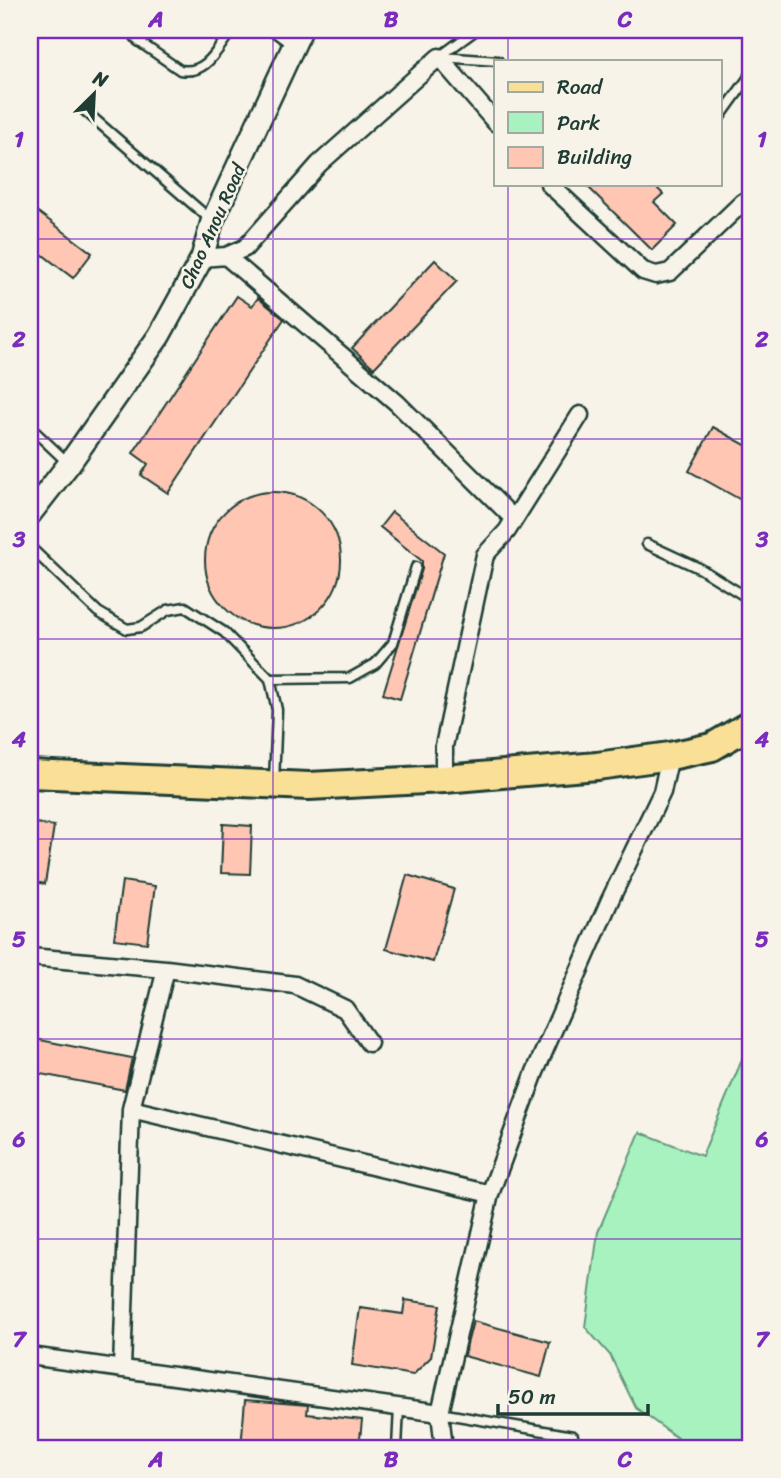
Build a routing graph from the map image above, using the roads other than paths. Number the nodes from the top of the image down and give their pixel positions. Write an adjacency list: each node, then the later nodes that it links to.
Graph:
1 (130, 30): 2 (lane)
2 (232, 30)
3 (272, 30): 5 (lane)
4 (476, 30): 6 (lane)
5 (297, 38): 14 (street, Chao Anou Road)
6 (439, 57): 7 (lane); 11 (street); 15 (street)
7 (494, 61)
8 (751, 74): 10 (lane)
9 (84, 110): 14 (lane)
10 (722, 114)
11 (494, 120)
12 (551, 186): 13 (street)
13 (751, 197)
14 (212, 222): 16 (street, Chao Anou Road)
15 (226, 256): 16 (street); 21 (street)
16 (202, 258): 19 (street, Chao Anou Road)
17 (580, 415): 21 (street)
18 (30, 427): 19 (lane)
19 (69, 464): 20 (street, Chao Anou Road)
20 (30, 514)
21 (514, 519): 32 (street)
22 (647, 544): 25 (lane)
23 (30, 547): 26 (lane)
24 (416, 566): 26 (lane)
25 (751, 600)
26 (270, 679): 33 (lane)
27 (751, 724): 29 (main road)
28 (30, 756): 31 (main road)
29 (670, 756): 32 (main road); 38 (street)
30 (30, 774): 31 (main road)
31 (131, 779): 33 (main road)
32 (444, 779): 33 (main road)
33 (274, 785)
34 (30, 957): 35 (street)
35 (166, 968): 36 (street); 37 (street)
36 (369, 1043)
37 (131, 1109): 38 (street); 40 (street)
38 (490, 1194): 42 (street)
39 (30, 1356): 40 (street)
40 (122, 1369): 41 (street)
41 (400, 1408): 42 (street); 44 (lane)
42 (440, 1413): 43 (lane); 45 (street)
43 (573, 1436)
44 (397, 1448)
45 (443, 1448)

